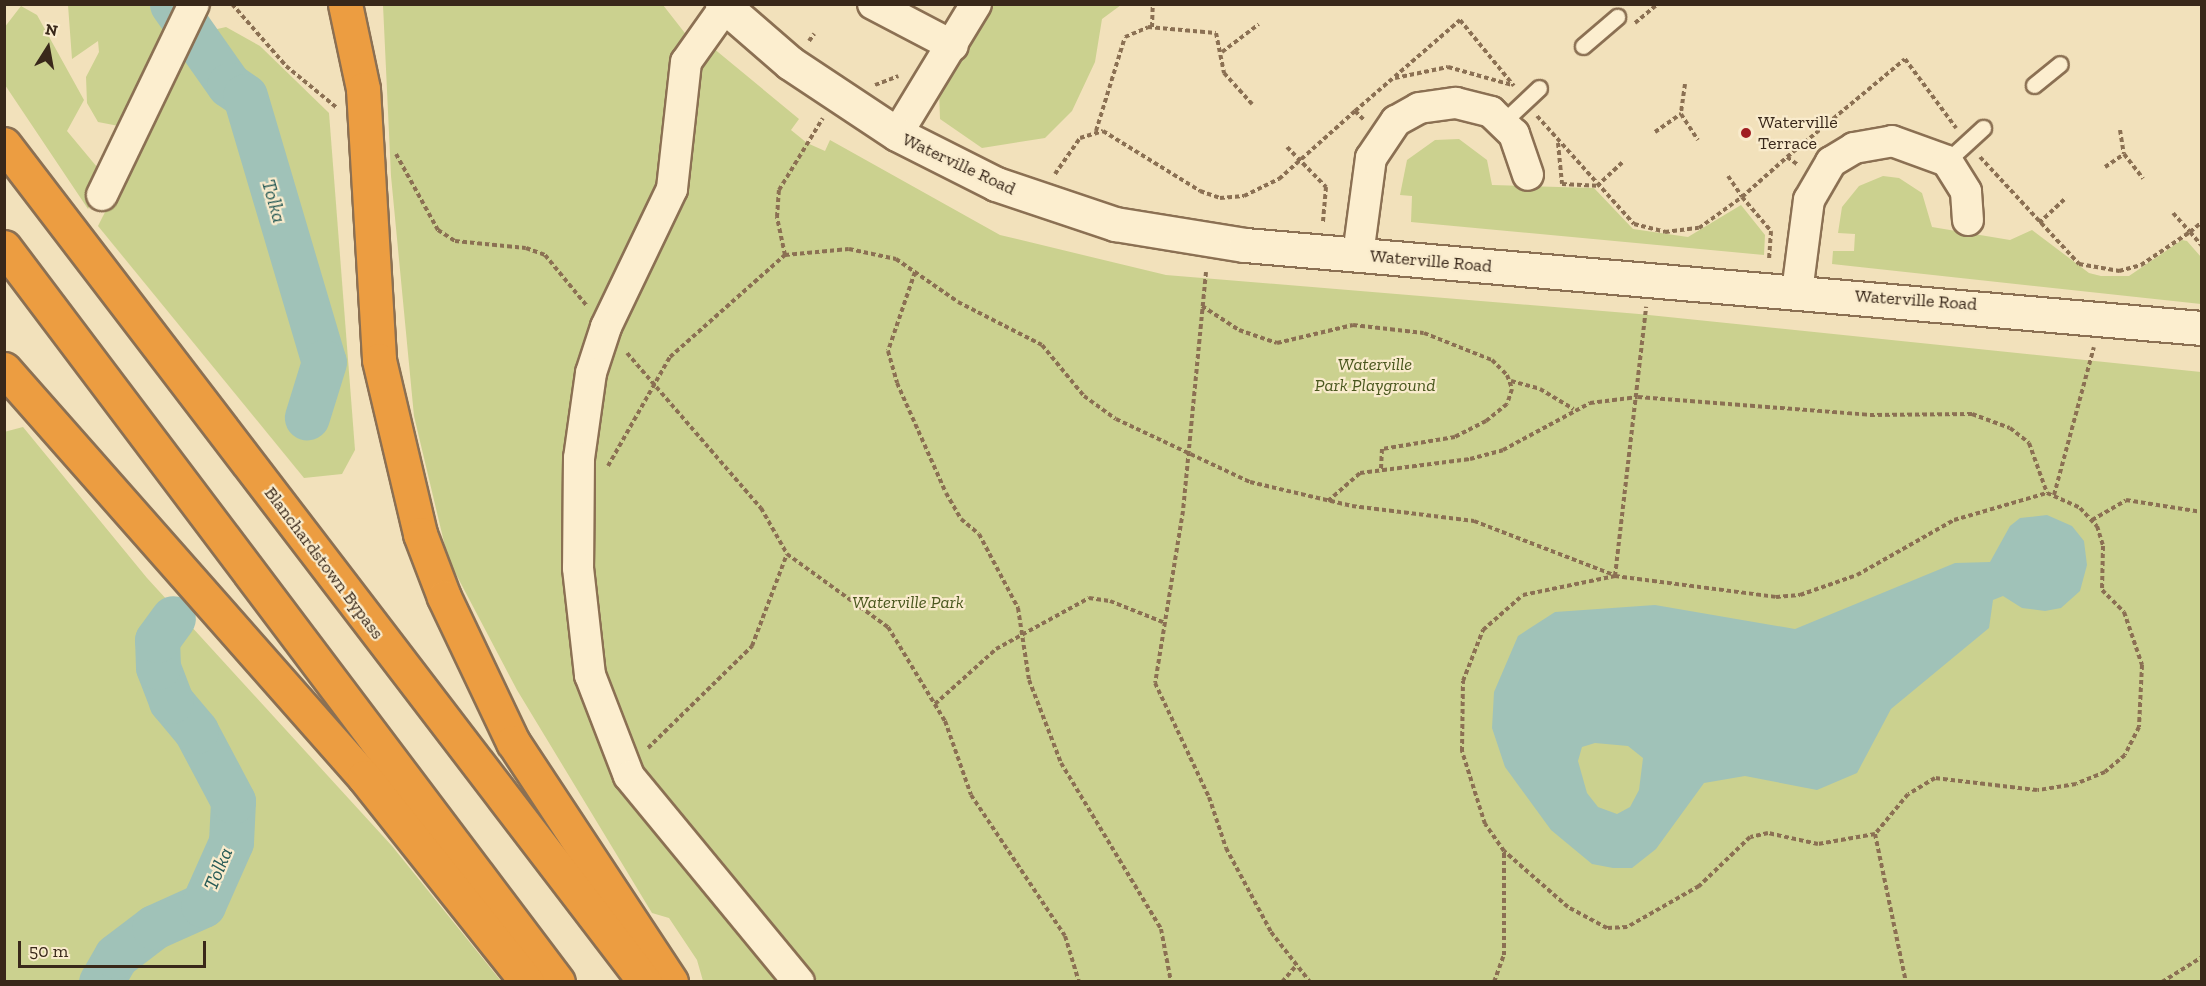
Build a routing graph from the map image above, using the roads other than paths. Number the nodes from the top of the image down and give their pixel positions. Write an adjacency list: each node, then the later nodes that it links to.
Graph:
1 (345, 4): 28 (highway)
2 (873, 4): 7 (street)
3 (976, 4): 7 (street)
4 (194, 5): 18 (street)
5 (724, 6): 14 (street, Waterville Road); 29 (street)
6 (1617, 17): 8 (lane)
7 (953, 46): 14 (street)
8 (1583, 46)
9 (2060, 64): 10 (lane)
10 (2034, 85)
11 (1539, 88): 12 (lane)
12 (1515, 111): 17 (street); 21 (street)
13 (1983, 128): 16 (lane)
14 (897, 134): 21 (street, Waterville Road)
15 (4, 144): 27 (highway, Blanchardstown Bypass)
16 (1957, 153): 19 (street); 22 (street)
17 (1528, 175)
18 (102, 195)
19 (1968, 220)
20 (4, 247): 26 (highway)
21 (1358, 255): 22 (street, Waterville Road)
22 (1782, 290): 23 (street, Waterville Road)
23 (2202, 328)
24 (4, 369): 25 (highway)
25 (528, 981)
26 (558, 981)
27 (645, 981)
28 (671, 981)
29 (798, 981)

